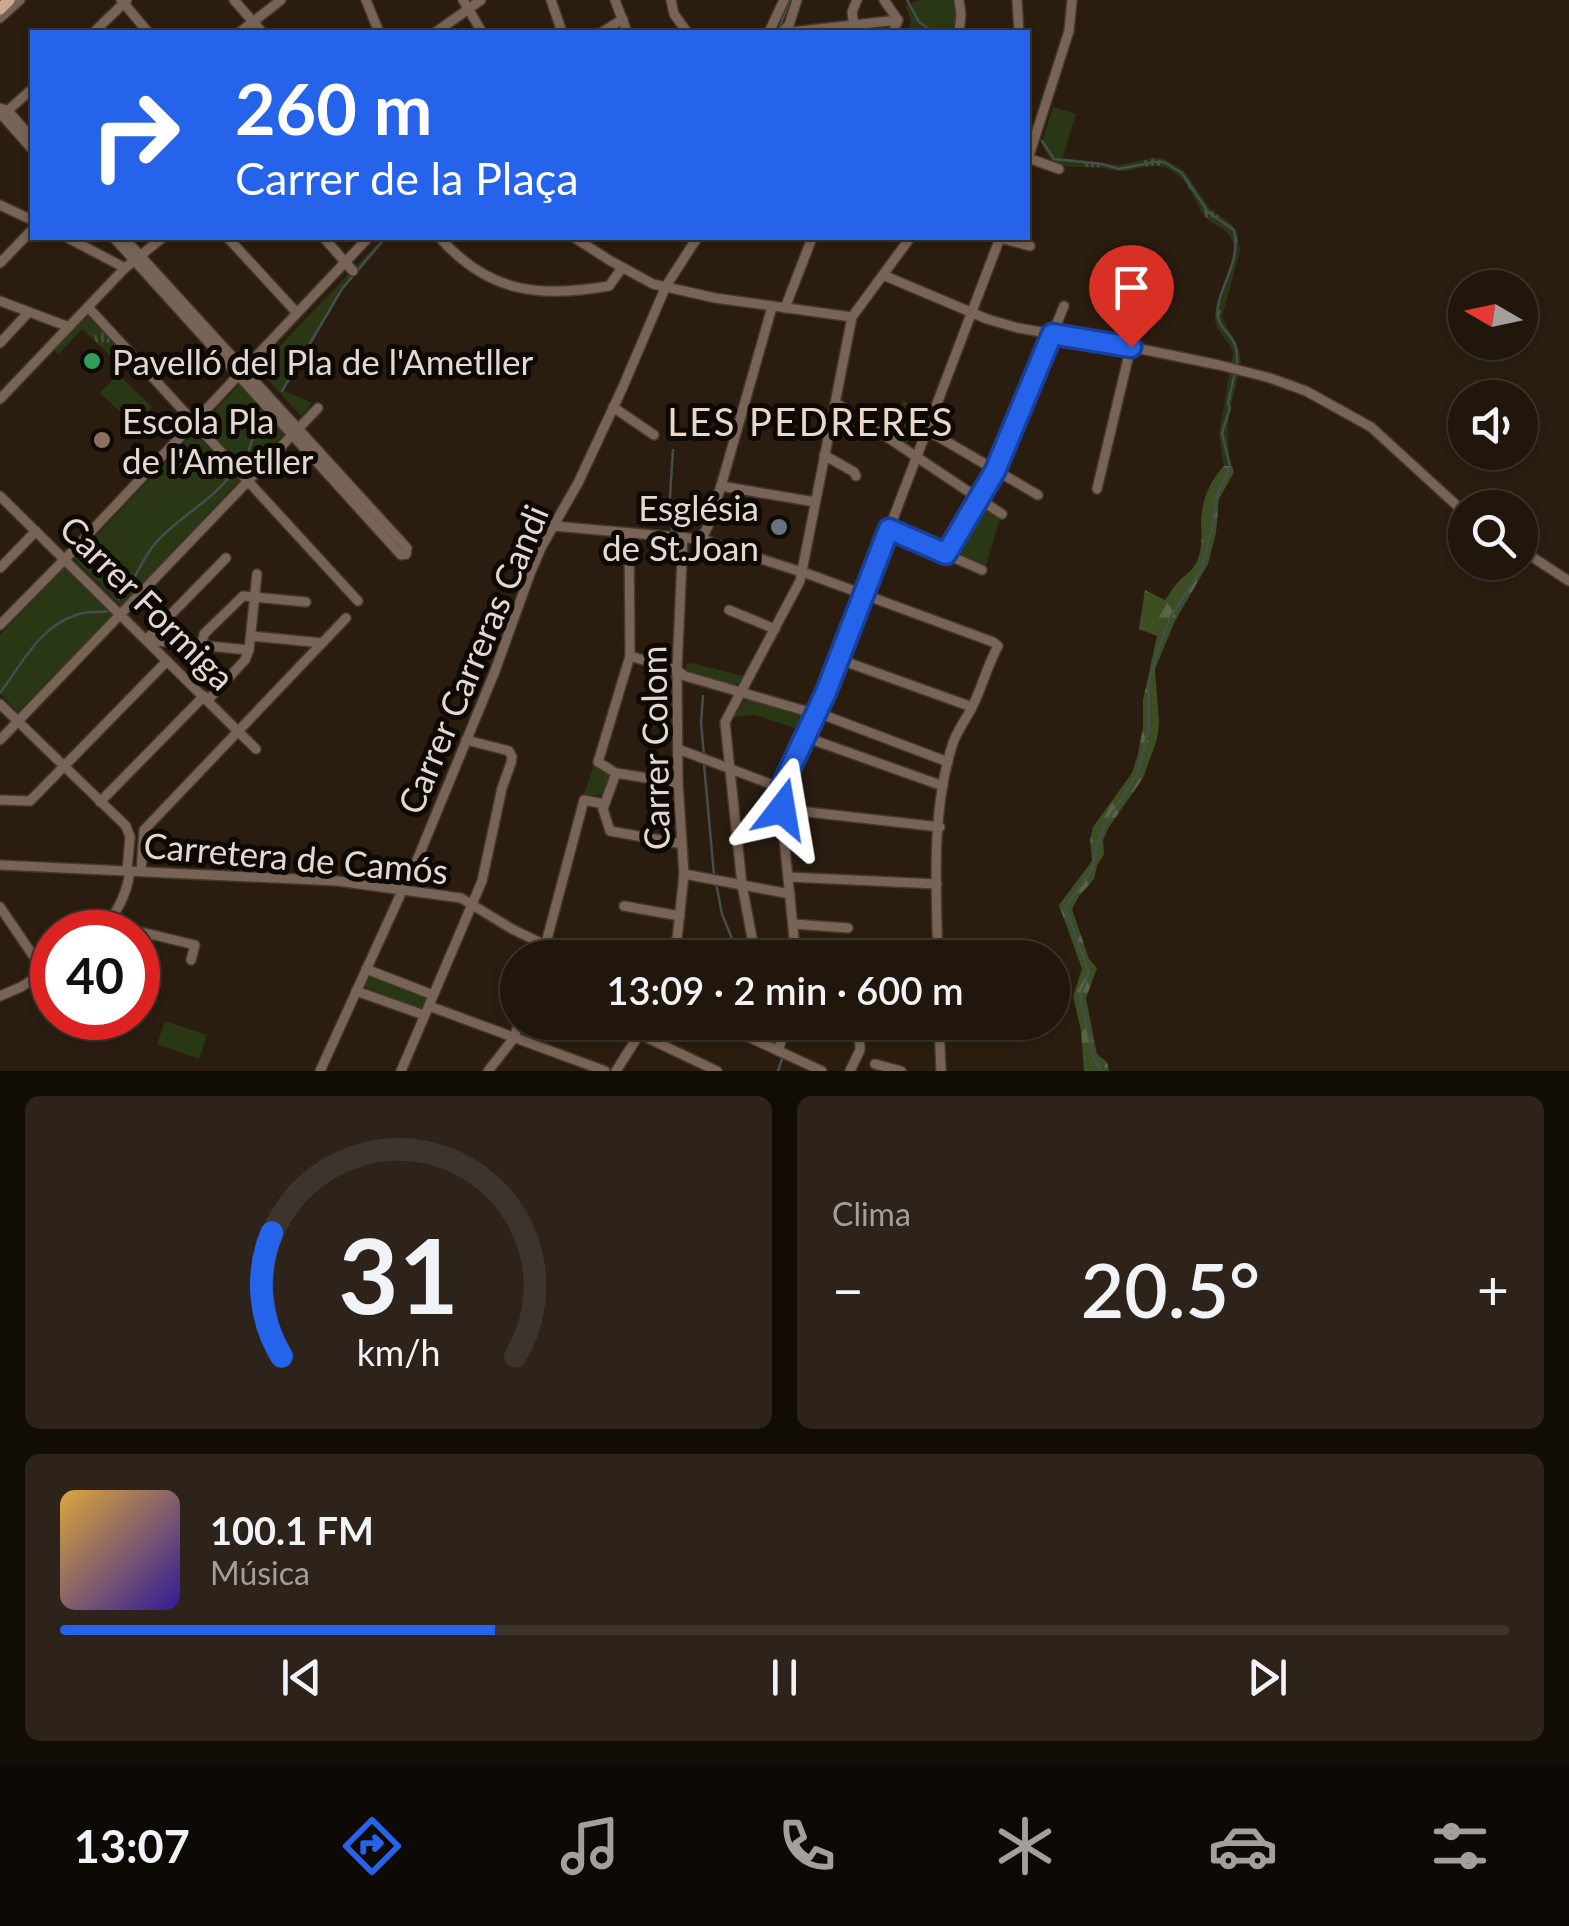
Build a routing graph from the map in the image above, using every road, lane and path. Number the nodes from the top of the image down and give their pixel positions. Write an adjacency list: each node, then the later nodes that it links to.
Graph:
1 (10, 0): 19 (main road)
2 (20, 0): 20 (street)
3 (234, 0): 23 (street)
4 (280, 0): 23 (street)
5 (481, 0): 18 (street)
6 (551, 0): 32 (street)
7 (616, 0): 21 (street)
8 (671, 0): 35 (street)
9 (781, 0): 36 (street)
10 (796, 0): 37 (street)
11 (857, 0): 24 (street)
12 (884, 0): 22 (street)
13 (959, 0): 39 (street)
14 (1017, 0): 40 (street)
15 (1072, 0): 45 (street)
16 (124, 1): 25 (street); 26 (street)
17 (369, 1): 29 (street)
18 (466, 5): 30 (street); 31 (street)
19 (0, 9)
20 (0, 18)
21 (622, 20): 33 (street); 34 (street)
22 (898, 20): 24 (street); 38 (street)
23 (253, 22): 27 (street); 28 (street)
24 (854, 29)
25 (96, 30)
26 (146, 30)
27 (243, 30)
28 (260, 30)
29 (378, 30)
30 (438, 30)
31 (481, 30)
32 (561, 30)
33 (605, 30)
34 (626, 30)
35 (686, 30)
36 (776, 30)
37 (778, 30)
38 (894, 30)
39 (959, 30)
40 (1019, 30)
41 (30, 92): 42 (street)
42 (2, 113): 43 (street); 44 (street)
43 (30, 136)
44 (30, 147)
45 (1030, 153)
46 (1030, 160): 47 (street)
47 (1059, 169)
48 (0, 205): 49 (street)
49 (30, 219)
50 (30, 232): 68 (street)
51 (72, 240): 69 (street)
52 (116, 240): 66 (street)
53 (125, 240): 66 (street)
54 (159, 240): 66 (street)
55 (230, 240): 81 (street)
56 (326, 240): 67 (street)
57 (366, 240): 67 (street)
58 (442, 240): 70 (street)
59 (578, 240): 70 (street)
60 (696, 240): 73 (street, Carrer Carreras Candi)
61 (811, 240): 78 (street)
62 (909, 240): 72 (street)
63 (999, 240): 82 (street)
64 (1008, 240): 65 (street)
65 (1030, 246)
66 (137, 257): 69 (street); 88 (street)
67 (345, 261): 71 (street); 81 (street)
68 (0, 262)
69 (126, 268): 77 (street)
70 (622, 268): 73 (street)
71 (353, 271)
72 (883, 275): 82 (street); 83 (street)
73 (666, 286): 75 (street); 91 (street, Carrer Carreras Candi)
74 (0, 302): 80 (street)
75 (772, 306): 78 (street); 102 (street)
76 (1064, 306): 85 (street)
77 (88, 307): 84 (street); 93 (street)
78 (786, 308): 83 (street)
79 (1140, 308): 87 (street)
80 (29, 312): 84 (street); 86 (street)
81 (296, 313): 88 (street)
82 (971, 313): 85 (street); 94 (street)
83 (852, 317): 90 (street)
84 (69, 327): 89 (street)
85 (1052, 334): 87 (street); 99 (street)
86 (0, 343)
87 (1131, 347): 103 (street); 106 (street)
88 (241, 371): 93 (street); 95 (street)
89 (0, 399)
90 (836, 403): 97 (street); 98 (street)
91 (613, 407): 96 (street); 110 (street, Carrer Carreras Candi)
92 (318, 408): 95 (street)
93 (193, 422): 101 (street); 118 (street)
94 (925, 429): 98 (street); 99 (street)
95 (296, 432): 95 (street); 101 (street)
96 (654, 435)
97 (824, 455): 100 (street); 108 (street)
98 (915, 456): 107 (street); 111 (street)
99 (995, 471): 104 (street); 107 (street)
100 (856, 476)
101 (248, 482): 127 (street); 130 (street)
102 (721, 486): 108 (street); 115 (street)
103 (1097, 489)
104 (1038, 495)
105 (0, 496): 112 (street, Carrer Formiga)
106 (1448, 498)
107 (979, 499): 109 (street); 116 (street)
108 (815, 502): 122 (street)
109 (1002, 514)
110 (554, 526): 113 (street); 152 (street, Carrer Carreras Candi)
111 (889, 529): 116 (street); 125 (street)
112 (36, 531): 118 (street, Carrer Formiga); 120 (street)
113 (629, 533): 114 (street); 139 (street)
114 (683, 538): 115 (street); 142 (street, Carrer Colom)
115 (702, 538): 122 (street)
116 (946, 554): 121 (street)
117 (226, 558): 135 (street)
118 (65, 560): 130 (street, Carrer Formiga); 132 (street)
119 (1538, 561): 124 (street)
120 (0, 568)
121 (982, 570)
122 (803, 572): 125 (street); 133 (street)
123 (257, 574): 126 (street)
124 (1569, 582)
125 (864, 595): 140 (street); 146 (street)
126 (254, 597): 128 (street); 134 (street); 137 (street)
127 (358, 601)
128 (306, 602)
129 (729, 610): 133 (street)
130 (120, 614): 135 (street, Carrer Formiga); 148 (street)
131 (346, 618): 136 (street)
132 (0, 625)
133 (775, 629): 143 (street)
134 (251, 636): 136 (street); 138 (street)
135 (146, 640): 137 (street); 141 (street, Carrer Formiga)
136 (322, 643): 149 (street)
137 (202, 644): 138 (street)
138 (249, 650): 144 (street)
139 (630, 656): 142 (street); 158 (street)
140 (838, 659): 146 (street); 147 (street)
141 (167, 661): 144 (street, Carrer Formiga); 156 (street)
142 (677, 670): 143 (street); 154 (street, Carrer Colom)
143 (740, 693): 147 (street); 157 (street)
144 (206, 698): 149 (street, Carrer Formiga); 163 (street)
145 (0, 704): 148 (street)
146 (972, 707): 155 (street)
147 (816, 714): 150 (street); 155 (street)
148 (18, 722): 151 (street); 156 (street)
149 (239, 731): 153 (street, Carrer Formiga); 168 (street)
150 (805, 737): 160 (street); 161 (street)
151 (0, 740)
152 (466, 740): 176 (street, Carrer Carreras Candi); 178 (street)
153 (256, 749)
154 (678, 749): 157 (street); 159 (street, Carrer Colom)
155 (948, 762): 160 (street)
156 (64, 766): 162 (street); 163 (street)
157 (729, 769): 161 (street); 175 (street)
158 (616, 773): 159 (street); 164 (street)
159 (678, 783): 169 (street, Carrer Colom)
160 (943, 786): 166 (street)
161 (781, 788): 165 (street)
162 (0, 800)
163 (100, 802): 167 (street)
164 (604, 804): 169 (street); 187 (street)
165 (782, 809): 166 (street); 173 (street)
166 (940, 827): 174 (street)
167 (130, 836): 168 (street); 171 (street)
168 (144, 837): 171 (street)
169 (682, 844): 172 (street, Carrer Colom)
170 (0, 864): 171 (street, Carretera de Camós)
171 (132, 871): 176 (street, Carretera de Camós); 181 (street)
172 (684, 874): 175 (street); 182 (street, Carrer Colom)
173 (789, 876): 174 (street); 177 (street)
174 (937, 884): 191 (street)
175 (742, 885): 177 (street); 189 (street)
176 (403, 889): 178 (street, Carretera de Camós); 194 (street, Carrer Carreras Candi)
177 (790, 894): 183 (street)
178 (473, 904): 186 (street, Carretera de Camós); 198 (street)
179 (624, 906): 182 (street)
180 (0, 907): 192 (street)
181 (117, 910)
182 (680, 916): 188 (street, Carrer Colom)
183 (793, 924): 184 (street); 190 (street)
184 (848, 928)
185 (160, 936): 193 (street)
186 (535, 940)
187 (547, 940)
188 (677, 940)
189 (752, 940)
190 (794, 940)
191 (938, 940)
192 (30, 946)
193 (192, 960)
194 (366, 969): 196 (street, Carrer Carreras Candi); 198 (street)
195 (30, 981): 197 (street)
196 (356, 991): 198 (street); 211 (street, Carrer Carreras Candi)
197 (0, 996)
198 (429, 1005): 199 (street); 212 (street)
199 (500, 1033)
200 (512, 1040): 213 (street)
201 (519, 1040): 209 (street)
202 (635, 1040): 216 (street)
203 (652, 1040): 217 (street)
204 (754, 1040): 208 (street)
205 (781, 1040): 208 (street)
206 (860, 1040): 219 (street)
207 (940, 1040): 221 (street)
208 (778, 1051): 218 (street)
209 (575, 1061): 214 (street); 215 (street)
210 (875, 1064): 220 (street)
211 (320, 1071)
212 (401, 1071)
213 (488, 1071)
214 (569, 1071)
215 (605, 1071)
216 (616, 1071)
217 (717, 1071)
218 (822, 1071)
219 (850, 1071)
220 (900, 1071)
221 (941, 1071)

